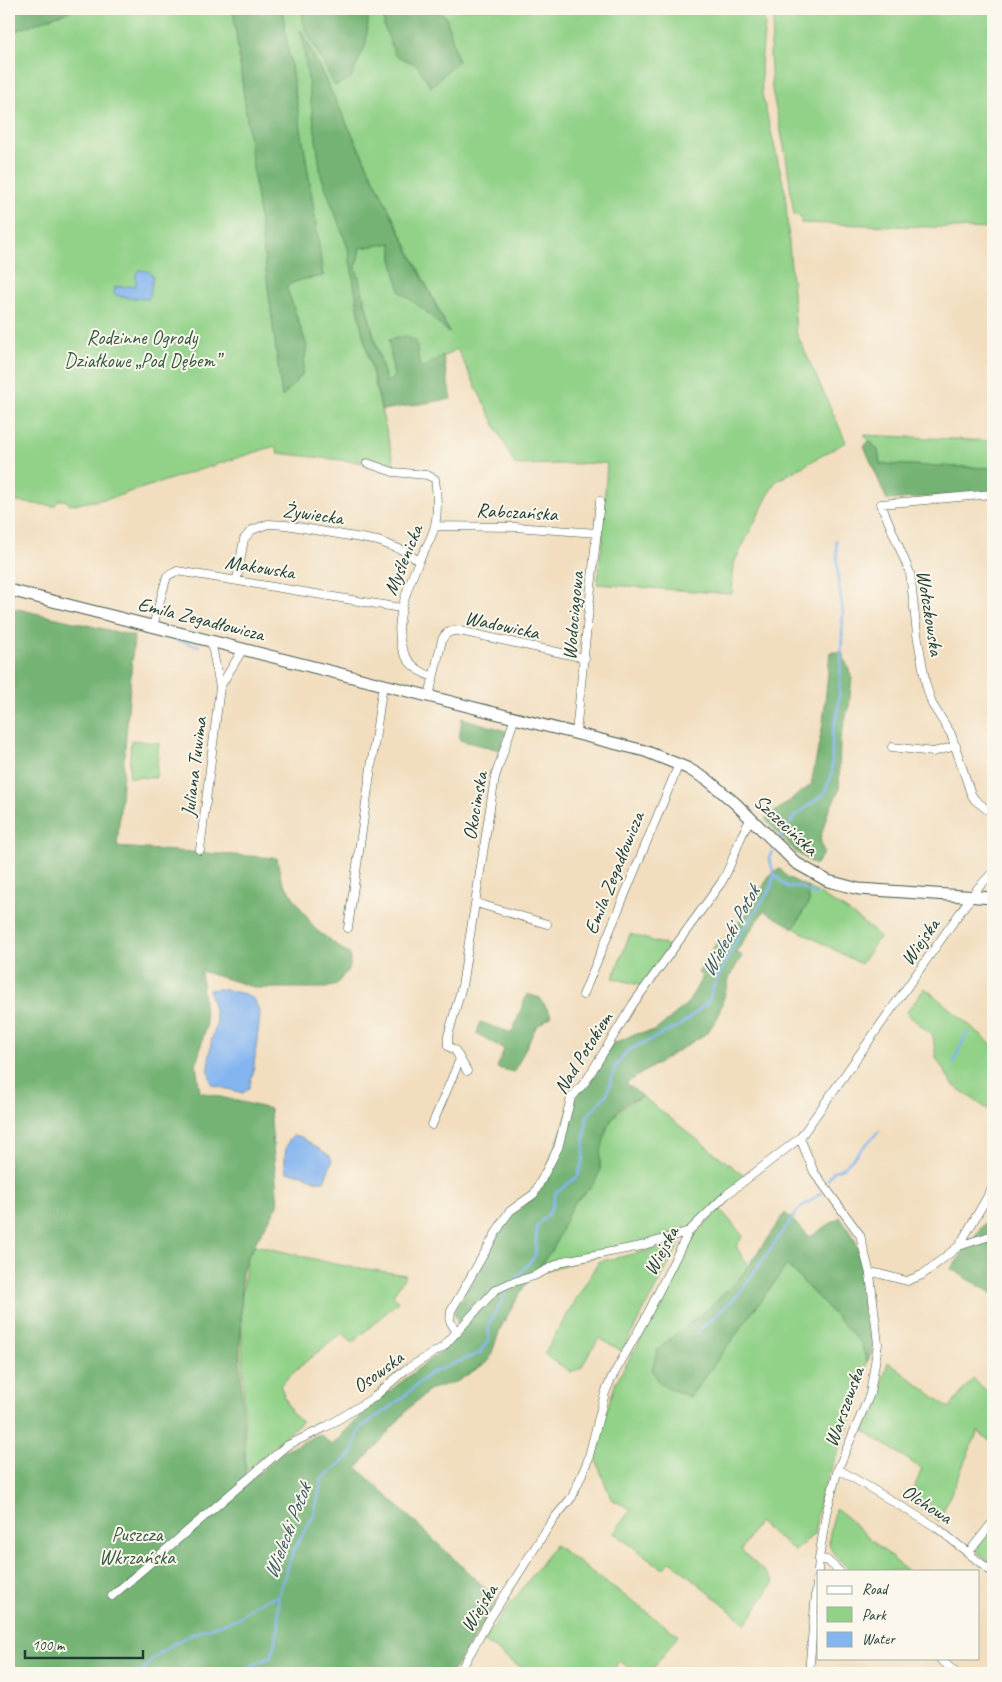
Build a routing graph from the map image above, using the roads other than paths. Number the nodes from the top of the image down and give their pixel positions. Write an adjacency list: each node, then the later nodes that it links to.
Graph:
1 (367, 463): 4 (street, Myślenicka)
2 (993, 494): 20 (street, Wołczkowska)
3 (600, 502): 5 (street, Wodociągowa)
4 (436, 526): 5 (street, Rabczańska); 6 (street, Myślenicka)
5 (597, 533): 13 (street, Wodociągowa)
6 (419, 560): 7 (street, Żywiecka); 9 (street, Myślenicka)
7 (237, 579): 9 (street, Makowska); 10 (street, Makowska)
8 (9, 590): 10 (main road, Emila Zegadłowicza)
9 (401, 608): 14 (street, Myślenicka)
10 (153, 626): 11 (main road, Emila Zegadłowicza)
11 (211, 641): 12 (main road, Emila Zegadłowicza); 16 (street, Juliana Tuwima)
12 (243, 649): 15 (main road, Emila Zegadłowicza); 16 (street, Juliana Tuwima)
13 (585, 658): 14 (street, Wadowicka); 19 (street, Wodociągowa)
14 (433, 677): 17 (street, Wadowicka)
15 (383, 684): 17 (main road, Emila Zegadłowicza); 33 (street)
16 (220, 687): 26 (street, Juliana Tuwima)
17 (429, 696): 18 (main road, Emila Zegadłowicza)
18 (515, 717): 19 (main road, Emila Zegadłowicza); 31 (street, Okocimska)
19 (576, 733): 22 (main road, Emila Zegadłowicza)
20 (956, 746): 21 (street); 24 (street, Wołczkowska)
21 (892, 747)
22 (660, 756): 23 (main road, Szczecińska)
23 (679, 764): 25 (main road, Szczecińska); 34 (street, Emila Zegadłowicza)
24 (993, 814)
25 (751, 819): 29 (main road, Szczecińska); 44 (street, Nad Potokiem)
26 (200, 850)
27 (993, 872): 29 (street, Wiejska)
28 (993, 891): 29 (main road, Szczecińska)
29 (973, 894): 30 (main road, Szczecińska); 38 (street, Wiejska)
30 (993, 898)
31 (476, 903): 32 (street); 35 (street, Okocimska)
32 (546, 924)
33 (348, 928)
34 (583, 995)
35 (460, 1059): 36 (street, Okocimska); 37 (street)
36 (467, 1071)
37 (432, 1125)
38 (800, 1138): 40 (street, Wiejska); 43 (street, Warszewska)
39 (993, 1187): 42 (street)
40 (689, 1231): 44 (street, Osowska); 55 (street, Wiejska)
41 (993, 1235): 42 (street)
42 (959, 1246): 43 (street)
43 (870, 1274): 45 (street, Warszewska)
44 (457, 1333): 53 (street, Osowska)
45 (838, 1469): 47 (street, Olchowa); 48 (street, Warszewska)
46 (993, 1522): 47 (street)
47 (968, 1552): 51 (street, Olchowa)
48 (819, 1559): 49 (street, Warszewska); 50 (street)
49 (818, 1570)
50 (838, 1570)
51 (993, 1574)
52 (817, 1582): 56 (street, Warszewska)
53 (112, 1596)
54 (941, 1660): 57 (street)
55 (459, 1673)
56 (809, 1673)
57 (956, 1673)

